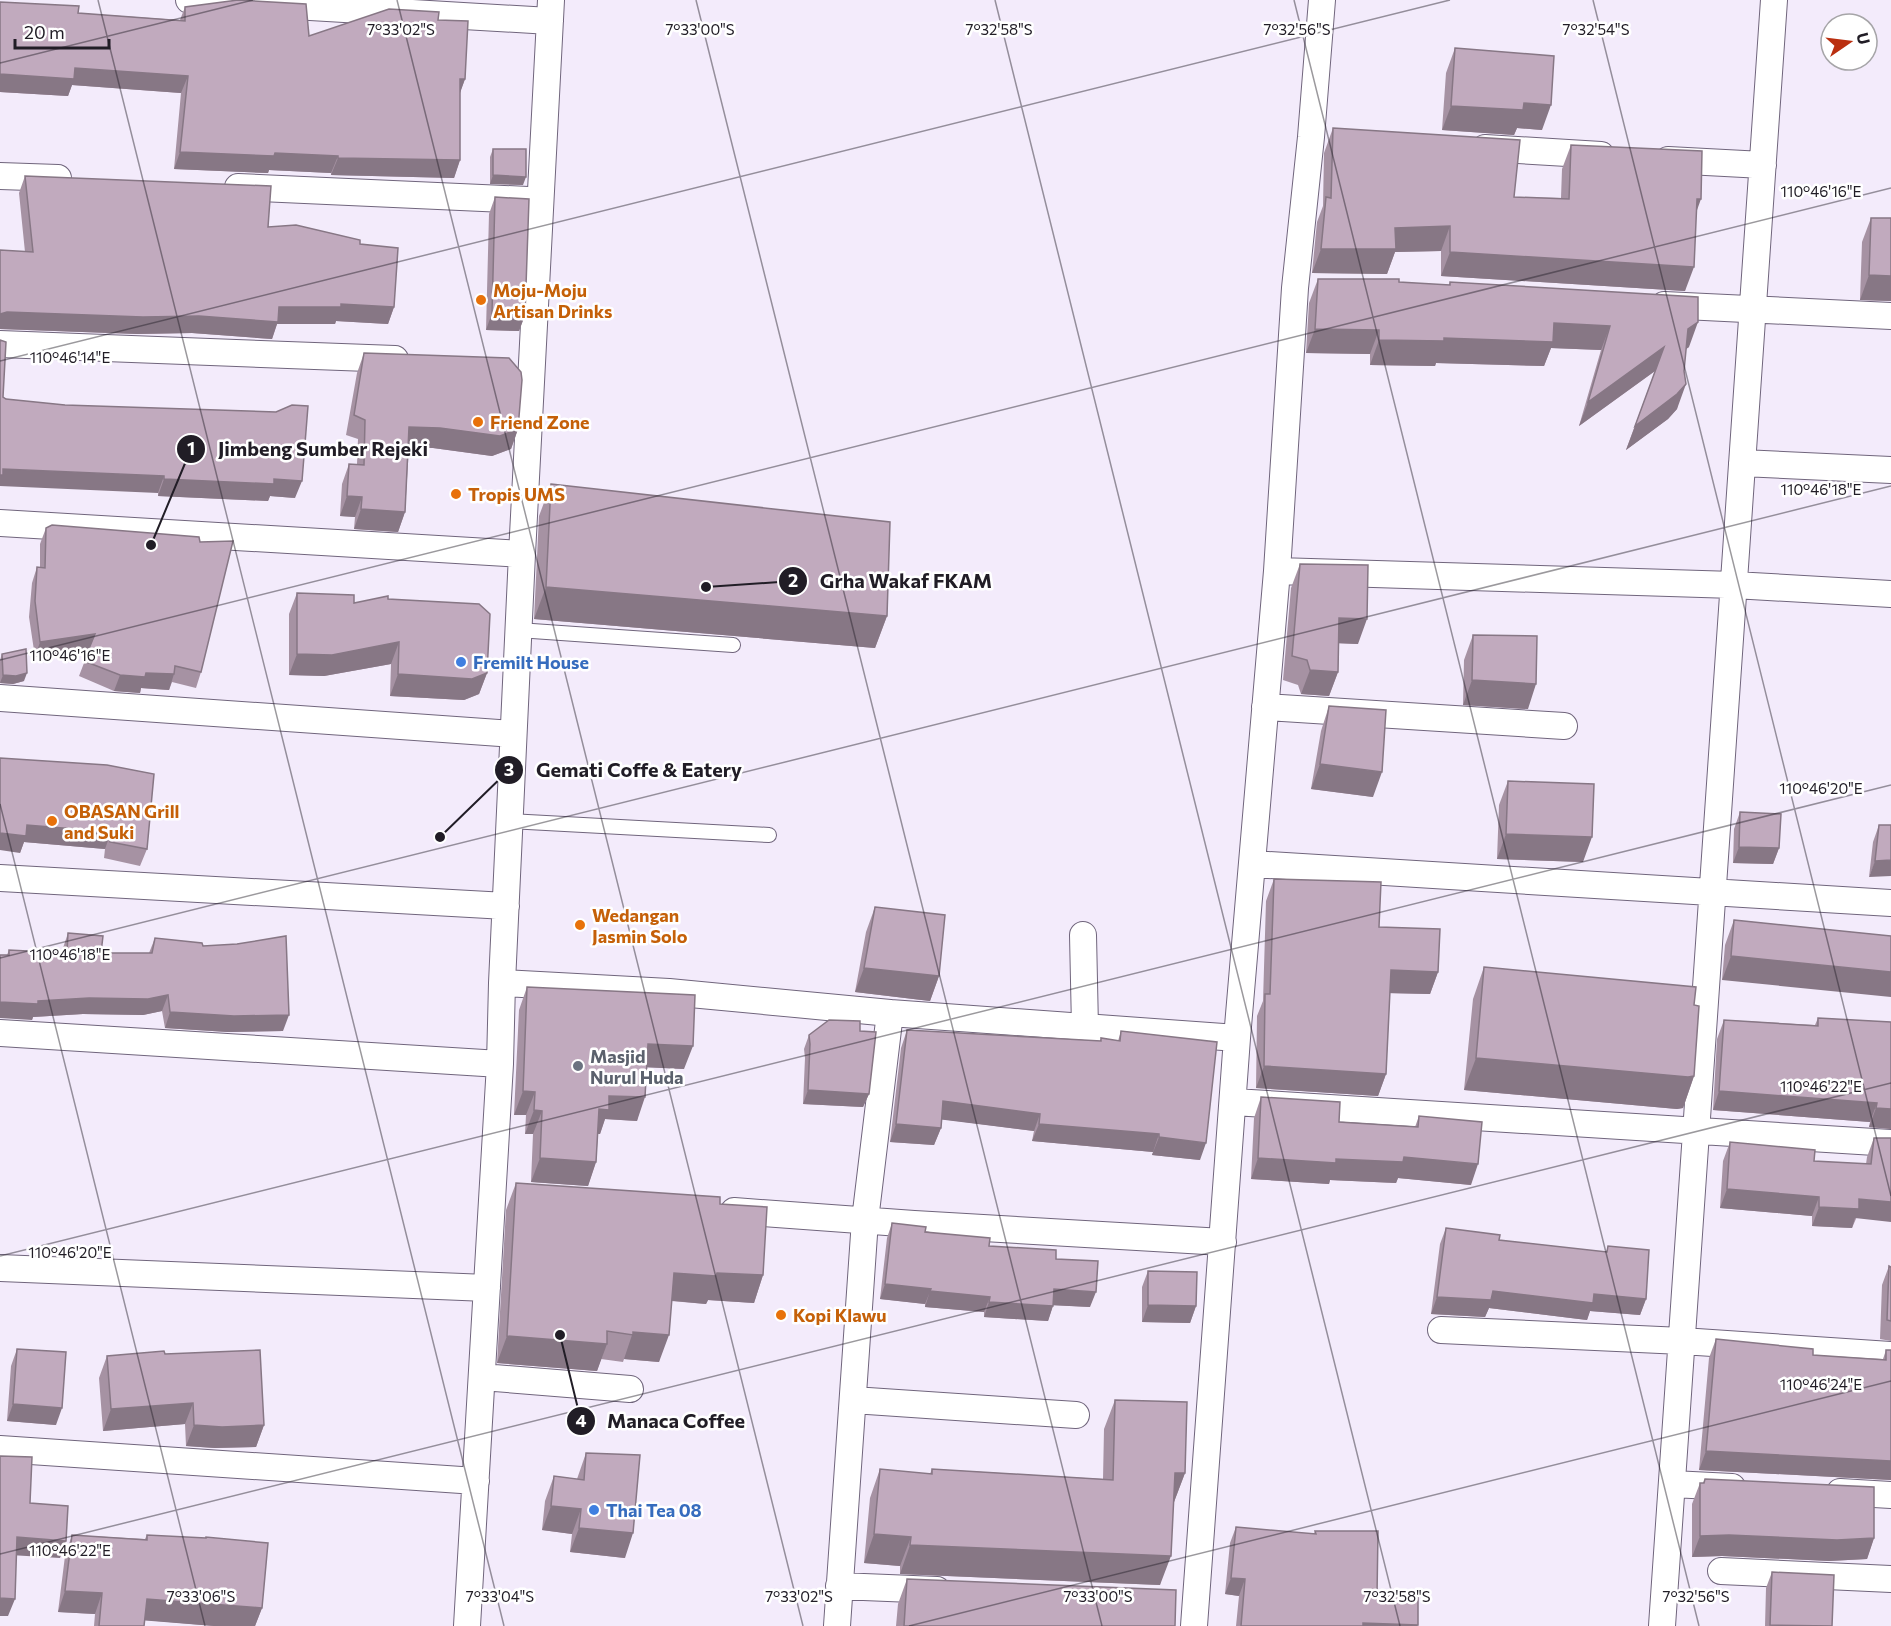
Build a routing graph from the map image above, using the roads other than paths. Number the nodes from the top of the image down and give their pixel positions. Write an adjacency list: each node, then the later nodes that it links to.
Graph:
1 (189, 0): 4 (street)
2 (1322, 0): 20 (street)
3 (1774, 0): 6 (street)
4 (551, 10): 10 (street)
5 (1457, 146): 6 (street)
6 (1763, 165): 12 (street)
7 (0, 176): 8 (street)
8 (82, 179)
9 (211, 185): 10 (street)
10 (541, 201): 19 (street)
11 (1636, 303): 12 (street)
12 (1753, 309): 13 (street); 16 (street)
13 (1891, 316)
14 (0, 344): 15 (street)
15 (414, 360)
16 (1742, 463): 17 (street); 21 (street)
17 (1891, 470)
18 (0, 524): 19 (street)
19 (522, 554): 23 (street)
20 (1277, 571): 21 (street); 26 (street)
21 (1734, 585): 22 (street); 33 (street)
22 (1891, 594)
23 (518, 630): 24 (lane); 28 (street)
24 (733, 645)
25 (0, 698): 28 (street)
26 (1265, 707): 27 (street); 31 (street)
27 (1564, 726)
28 (513, 734): 29 (street)
29 (509, 821): 30 (lane); 35 (street)
30 (769, 836)
31 (1252, 864): 33 (street); 41 (street)
32 (0, 878): 35 (street)
33 (1713, 891): 34 (street); 44 (street)
34 (1891, 903)
35 (506, 906): 37 (street)
36 (1083, 935): 39 (street)
37 (502, 983): 38 (street); 42 (street)
38 (890, 1012): 39 (street); 47 (street)
39 (1085, 1027): 41 (street)
40 (0, 1032): 42 (street)
41 (1237, 1038): 43 (street)
42 (500, 1064): 50 (street)
43 (1234, 1102): 44 (street); 48 (street)
44 (1697, 1130): 45 (street); 52 (street)
45 (1891, 1143)
46 (709, 1209): 47 (street)
47 (865, 1220): 48 (street); 56 (street)
48 (1223, 1242): 68 (street)
49 (0, 1268): 50 (street)
50 (487, 1288): 54 (street)
51 (1441, 1330): 52 (street)
52 (1682, 1341): 53 (street); 60 (street)
53 (1891, 1355)
54 (482, 1377): 55 (street); 59 (street)
55 (630, 1389)
56 (853, 1400): 57 (street); 66 (street)
57 (1076, 1415)
58 (0, 1449): 59 (street)
59 (476, 1481): 69 (street)
60 (1672, 1484): 61 (street); 71 (street)
61 (1753, 1488)
62 (1822, 1491): 63 (street)
63 (1891, 1495)
64 (1721, 1571): 65 (street)
65 (1891, 1579)
66 (839, 1586): 67 (street); 70 (street)
67 (961, 1591)
68 (1187, 1609)
69 (467, 1626)
70 (837, 1626)
71 (1662, 1626)

